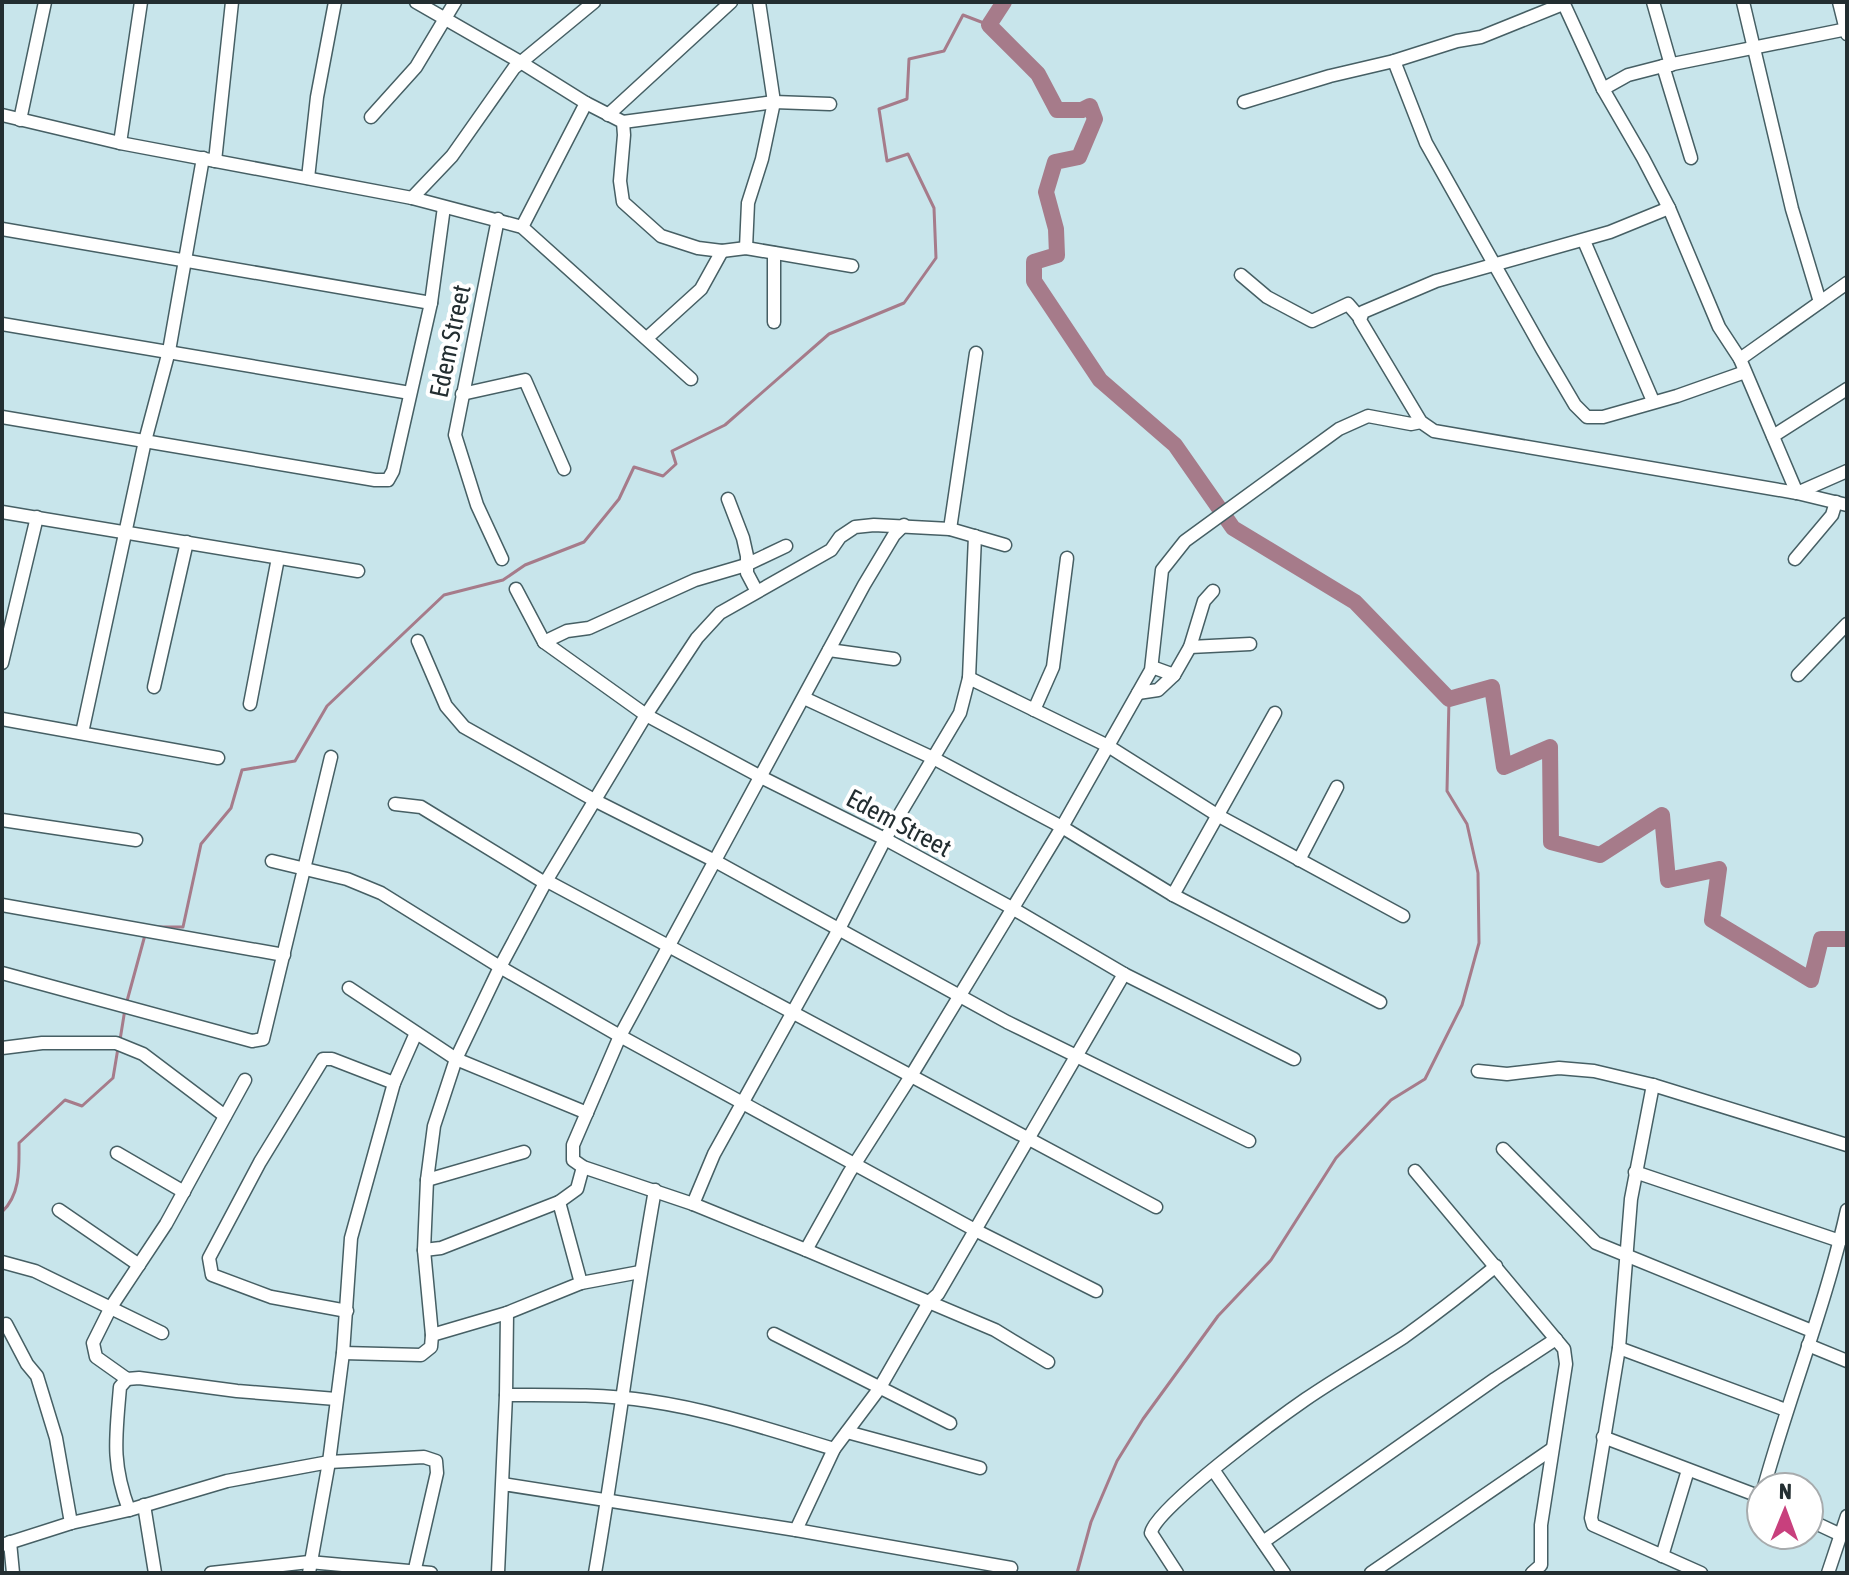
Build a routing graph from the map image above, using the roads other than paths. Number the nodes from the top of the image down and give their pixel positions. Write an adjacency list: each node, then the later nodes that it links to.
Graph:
1 (45, 2): 28 (street)
2 (141, 2): 30 (street)
3 (232, 2): 32 (street)
4 (335, 2): 33 (street)
5 (416, 2): 14 (street)
6 (455, 2): 14 (street)
7 (594, 2): 18 (street)
8 (731, 2): 25 (street)
9 (759, 2): 21 (street)
10 (1653, 2): 19 (street)
11 (1743, 2): 16 (street)
12 (1839, 2): 15 (street)
13 (1563, 3): 17 (street); 20 (street)
14 (443, 20): 18 (street); 26 (street)
15 (1846, 31): 16 (street)
16 (1754, 48): 19 (street); 49 (street)
17 (1394, 61): 22 (street); 45 (street)
18 (522, 63): 23 (street); 34 (street)
19 (1667, 66): 20 (street); 31 (street)
20 (1603, 89): 36 (street)
21 (774, 102): 24 (street); 29 (street); 41 (street)
22 (1244, 102)
23 (586, 103): 25 (street); 38 (street)
24 (830, 104)
25 (608, 115): 29 (street)
26 (371, 117)
27 (3, 120): 28 (street)
28 (20, 120): 30 (street)
29 (623, 122): 42 (street)
30 (120, 143): 32 (street)
31 (1691, 158)
32 (209, 160): 33 (street); 44 (street)
33 (308, 178): 34 (street)
34 (412, 198): 35 (street)
35 (444, 207): 37 (street); 50 (street)
36 (1669, 208): 40 (street); 57 (street)
37 (498, 219): 38 (street); 62 (street, Edem Street)
38 (522, 227): 54 (street)
39 (2, 229): 44 (street)
40 (1584, 241): 45 (street); 63 (street)
41 (746, 248): 42 (street); 43 (street)
42 (722, 251): 54 (street)
43 (774, 253): 46 (street); 52 (street)
44 (186, 262): 50 (street); 55 (street)
45 (1494, 263): 51 (street); 63 (street)
46 (852, 266)
47 (1241, 275): 51 (street)
48 (1847, 283): 49 (street)
49 (1820, 302): 57 (street)
50 (431, 303): 61 (street)
51 (1360, 318): 65 (street)
52 (774, 322)
53 (2, 324): 55 (street)
54 (647, 338): 59 (street)
55 (169, 351): 61 (street); 67 (street)
56 (976, 353): 76 (street)
57 (1740, 359): 58 (street)
58 (1745, 372): 63 (street); 66 (street)
59 (691, 379)
60 (1847, 389): 66 (street)
61 (410, 393): 67 (street)
62 (462, 394): 68 (street); 84 (street, Edem Street)
63 (1653, 401)
64 (2, 417): 67 (street)
65 (1421, 422): 70 (street); 99 (street)
66 (1773, 436): 70 (street)
67 (145, 441): 77 (street)
68 (564, 469)
69 (1847, 471): 70 (street)
70 (1797, 493): 72 (street)
71 (728, 499): 86 (street)
72 (1842, 504): 85 (street)
73 (2, 512): 74 (street)
74 (37, 517): 77 (street); 98 (street)
75 (904, 525): 76 (street); 89 (street); 96 (street)
76 (950, 529): 78 (street)
77 (126, 531): 79 (street); 111 (street)
78 (975, 536): 80 (street); 102 (street)
79 (187, 542): 82 (street); 103 (street)
80 (1005, 545)
81 (786, 546): 86 (street)
82 (278, 558): 87 (street); 106 (street)
83 (1067, 558): 107 (street)
84 (502, 559)
85 (1795, 559)
86 (746, 565): 89 (street); 93 (street)
87 (358, 571)
88 (516, 589): 93 (street, Edem Street)
89 (756, 590): 109 (street)
90 (1213, 591): 95 (street)
91 (1847, 624): 101 (street)
92 (418, 641): 118 (street)
93 (544, 642): 109 (street, Edem Street)
94 (1250, 644): 95 (street)
95 (1190, 647): 100 (street)
96 (829, 650): 97 (street); 105 (street)
97 (894, 659)
98 (2, 663)
99 (1152, 667): 100 (street); 104 (street)
100 (1174, 675): 104 (street)
101 (1798, 675)
102 (969, 678): 107 (street); 115 (street)
103 (154, 687)
104 (1138, 693): 112 (street)
105 (804, 698): 115 (street); 116 (street)
106 (250, 704)
107 (1034, 710): 112 (street)
108 (1275, 713): 120 (street)
109 (646, 715): 116 (street, Edem Street); 118 (street)
110 (2, 719): 111 (street)
111 (82, 733): 114 (street)
112 (1108, 746): 120 (street); 122 (street)
113 (331, 757): 128 (street)
114 (218, 758)
115 (933, 758): 122 (street); 123 (street)
116 (761, 777): 123 (street, Edem Street); 127 (street)
117 (1337, 787): 125 (street)
118 (596, 801): 127 (street); 129 (street)
119 (395, 804): 129 (street)
120 (1217, 815): 125 (street); 130 (street)
121 (2, 820): 124 (street)
122 (1062, 827): 130 (street); 132 (street)
123 (885, 839): 132 (street, Edem Street); 134 (street)
124 (136, 840)
125 (1299, 860): 133 (street)
126 (272, 861): 128 (street)
127 (715, 861): 134 (street); 135 (street)
128 (305, 869): 136 (street); 137 (street)
129 (546, 882): 135 (street); 137 (street)
130 (1173, 895): 142 (street)
131 (2, 905): 136 (street)
132 (1012, 908): 139 (street, Edem Street); 141 (street)
133 (1403, 916)
134 (839, 929): 141 (street); 143 (street)
135 (668, 947): 143 (street); 145 (street)
136 (284, 955): 138 (street)
137 (500, 967): 145 (street); 148 (street)
138 (2, 973)
139 (1124, 974): 147 (street); 149 (street, Edem Street)
140 (349, 988): 144 (street)
141 (958, 995): 147 (street); 151 (street)
142 (1380, 1002)
143 (793, 1012): 151 (street); 155 (street)
144 (416, 1033): 148 (street); 153 (street)
145 (620, 1036): 155 (street); 156 (street)
146 (2, 1048): 157 (street)
147 (1076, 1056): 158 (street); 159 (street)
148 (456, 1059): 156 (street); 168 (street)
149 (1294, 1059)
150 (1478, 1071): 154 (street)
151 (911, 1076): 158 (street); 164 (street)
152 (245, 1080): 157 (street)
153 (394, 1083): 190 (street); 190 (street)
154 (1653, 1085): 160 (street); 167 (street)
155 (743, 1102): 164 (street); 172 (street)
156 (587, 1113): 165 (street)
157 (225, 1116): 170 (street)
158 (1030, 1137): 173 (street); 176 (street)
159 (1249, 1141)
160 (1847, 1145)
161 (1503, 1149): 180 (street)
162 (524, 1152): 168 (street)
163 (117, 1153): 170 (street)
164 (855, 1163): 176 (street); 179 (street)
165 (583, 1167): 169 (street); 171 (street)
166 (1415, 1171): 184 (street)
167 (1635, 1172): 177 (street); 180 (street)
168 (427, 1180): 178 (street)
169 (655, 1190): 172 (street); 185 (street)
170 (184, 1192): 183 (street)
171 (559, 1202): 178 (street); 186 (street)
172 (693, 1204): 179 (street)
173 (1156, 1207)
174 (59, 1210): 183 (street)
175 (1847, 1210): 177 (street)
176 (975, 1230): 187 (street); 188 (street)
177 (1840, 1241): 181 (street)
178 (424, 1250): 196 (street)
179 (806, 1250): 188 (street)
180 (1626, 1257): 193 (street); 199 (street)
181 (1842, 1261): 193 (street)
182 (2, 1262): 189 (street)
183 (139, 1265): 189 (street)
184 (1496, 1266): 197 (street); 217 (street)
185 (640, 1272): 186 (street); 207 (street)
186 (581, 1283): 191 (street)
187 (1096, 1291)
188 (929, 1302): 202 (street); 204 (street)
189 (111, 1307): 194 (street); 203 (street)
190 (347, 1311): 200 (street)
191 (507, 1313): 196 (street); 205 (street)
192 (6, 1324): 225 (street)
193 (1812, 1331): 198 (street)
194 (162, 1333)
195 (774, 1334): 204 (street)
196 (432, 1335): 200 (street)
197 (1556, 1339): 213 (street); 229 (street)
198 (1808, 1345): 201 (street); 208 (street)
199 (1619, 1348): 208 (street); 211 (street)
200 (343, 1353): 206 (street)
201 (1847, 1361)
202 (1048, 1362)
203 (127, 1379): 206 (street); 223 (street)
204 (879, 1389): 209 (street); 210 (street)
205 (506, 1395): 207 (street); 219 (street)
206 (336, 1399): 214 (street)
207 (624, 1399): 212 (street); 221 (street)
208 (1786, 1410): 218 (street)
209 (950, 1423)
210 (847, 1432): 212 (street); 215 (street)
211 (1603, 1437): 216 (street); 231 (street)
212 (834, 1449): 227 (street)
213 (1552, 1449): 243 (street); 244 (street)
214 (329, 1462): 222 (street); 232 (street); 234 (street)
215 (980, 1468)
216 (1688, 1470): 220 (street); 231 (street)
217 (1214, 1471): 229 (street); 241 (street)
218 (1769, 1471)
219 (503, 1484): 221 (street); 239 (street)
220 (1745, 1491)
221 (608, 1500): 227 (street); 240 (street)
222 (144, 1505): 223 (street); 236 (street)
223 (129, 1510): 225 (street)
224 (1847, 1516): 228 (street)
225 (71, 1523): 230 (street)
226 (1825, 1528): 228 (street)
227 (796, 1530): 233 (street)
228 (1841, 1535): 246 (street)
229 (1263, 1542): 242 (street)
230 (6, 1544): 235 (street)
231 (1662, 1556): 245 (street)
232 (309, 1567): 234 (street); 237 (street)
233 (1011, 1568)
234 (414, 1572): 238 (street)
235 (13, 1573)
236 (155, 1573)
237 (211, 1573)
238 (431, 1573)
239 (498, 1573)
240 (595, 1573)
241 (1177, 1573)
242 (1284, 1573)
243 (1371, 1573)
244 (1532, 1573)
245 (1701, 1573)
246 (1828, 1573)

